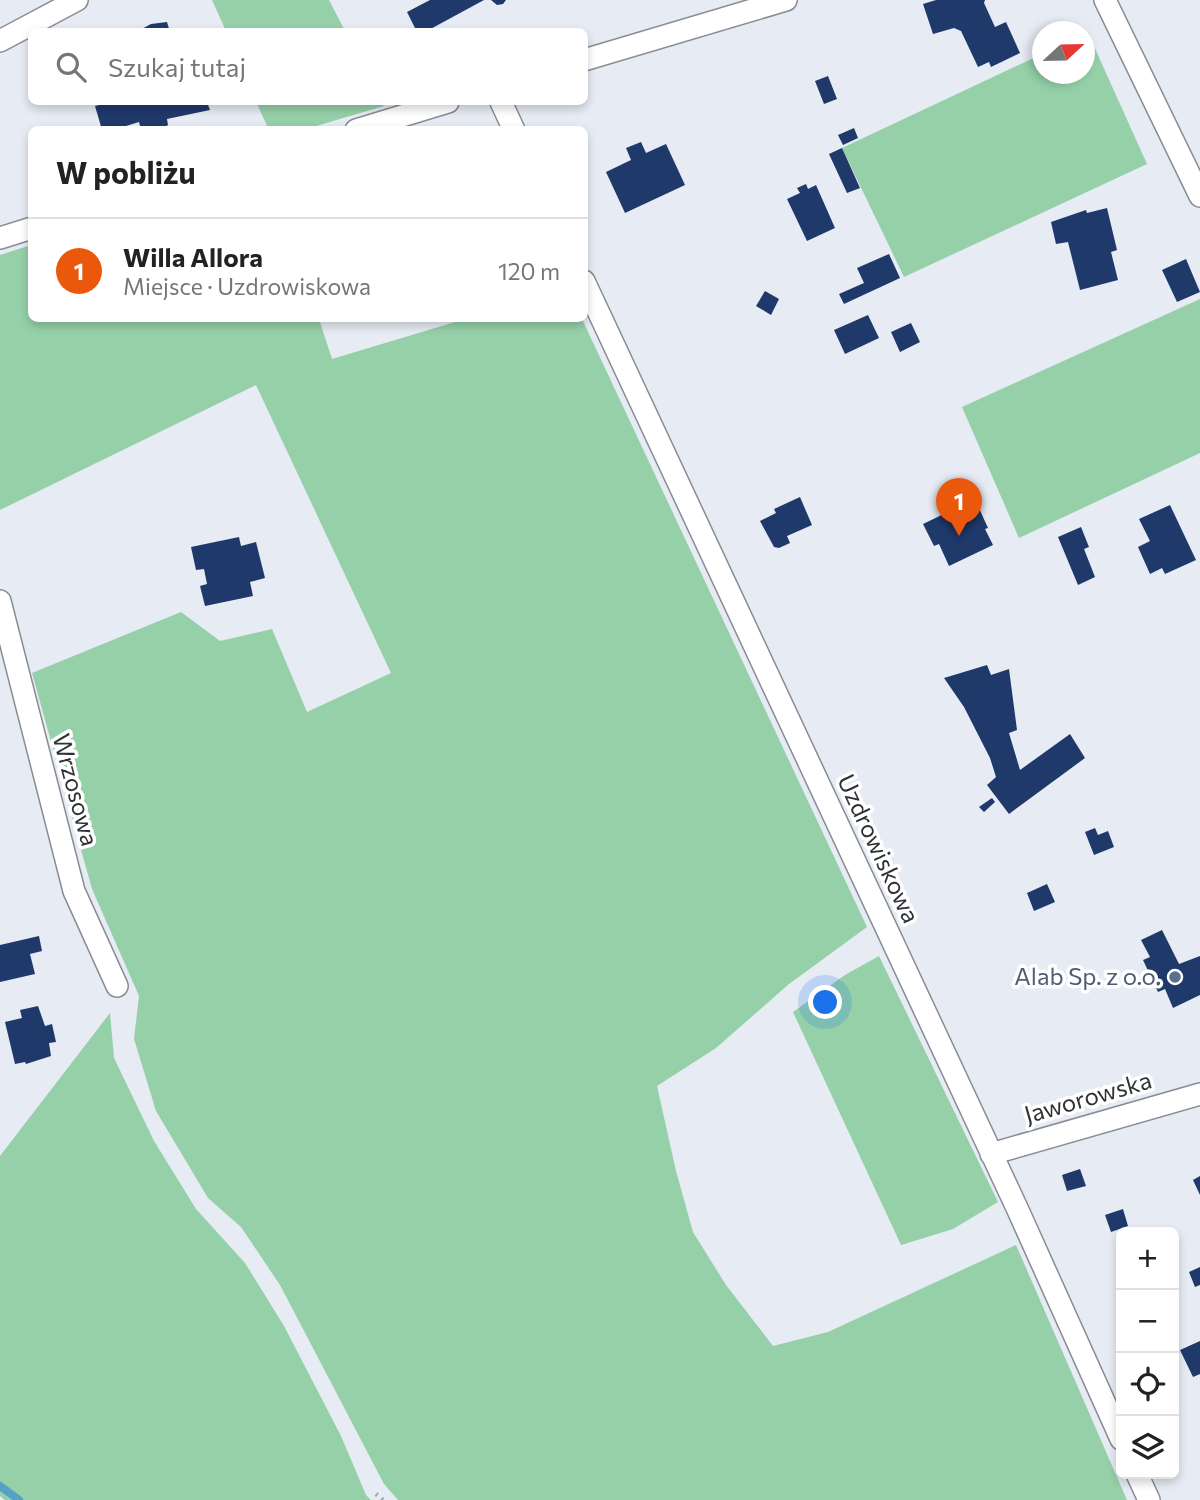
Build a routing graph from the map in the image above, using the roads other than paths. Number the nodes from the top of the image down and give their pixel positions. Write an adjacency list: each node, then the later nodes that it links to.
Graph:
1 (77, 0): 4 (street)
2 (786, 0): 5 (street)
3 (1105, 0): 10 (street)
4 (0, 41)
5 (588, 59)
6 (438, 105): 8 (street)
7 (502, 105): 9 (street)
8 (369, 126)
9 (512, 126)
10 (1200, 196)
11 (28, 229): 12 (street)
12 (0, 238)
13 (588, 290): 17 (street, Uzdrowiskowa)
14 (0, 601): 15 (street, Wrzosowa)
15 (117, 986)
16 (1200, 1094): 17 (street, Jaworowska)
17 (991, 1154): 18 (street, Uzdrowiskowa)
18 (1116, 1428)
19 (1139, 1479): 20 (street)
20 (1149, 1500)

